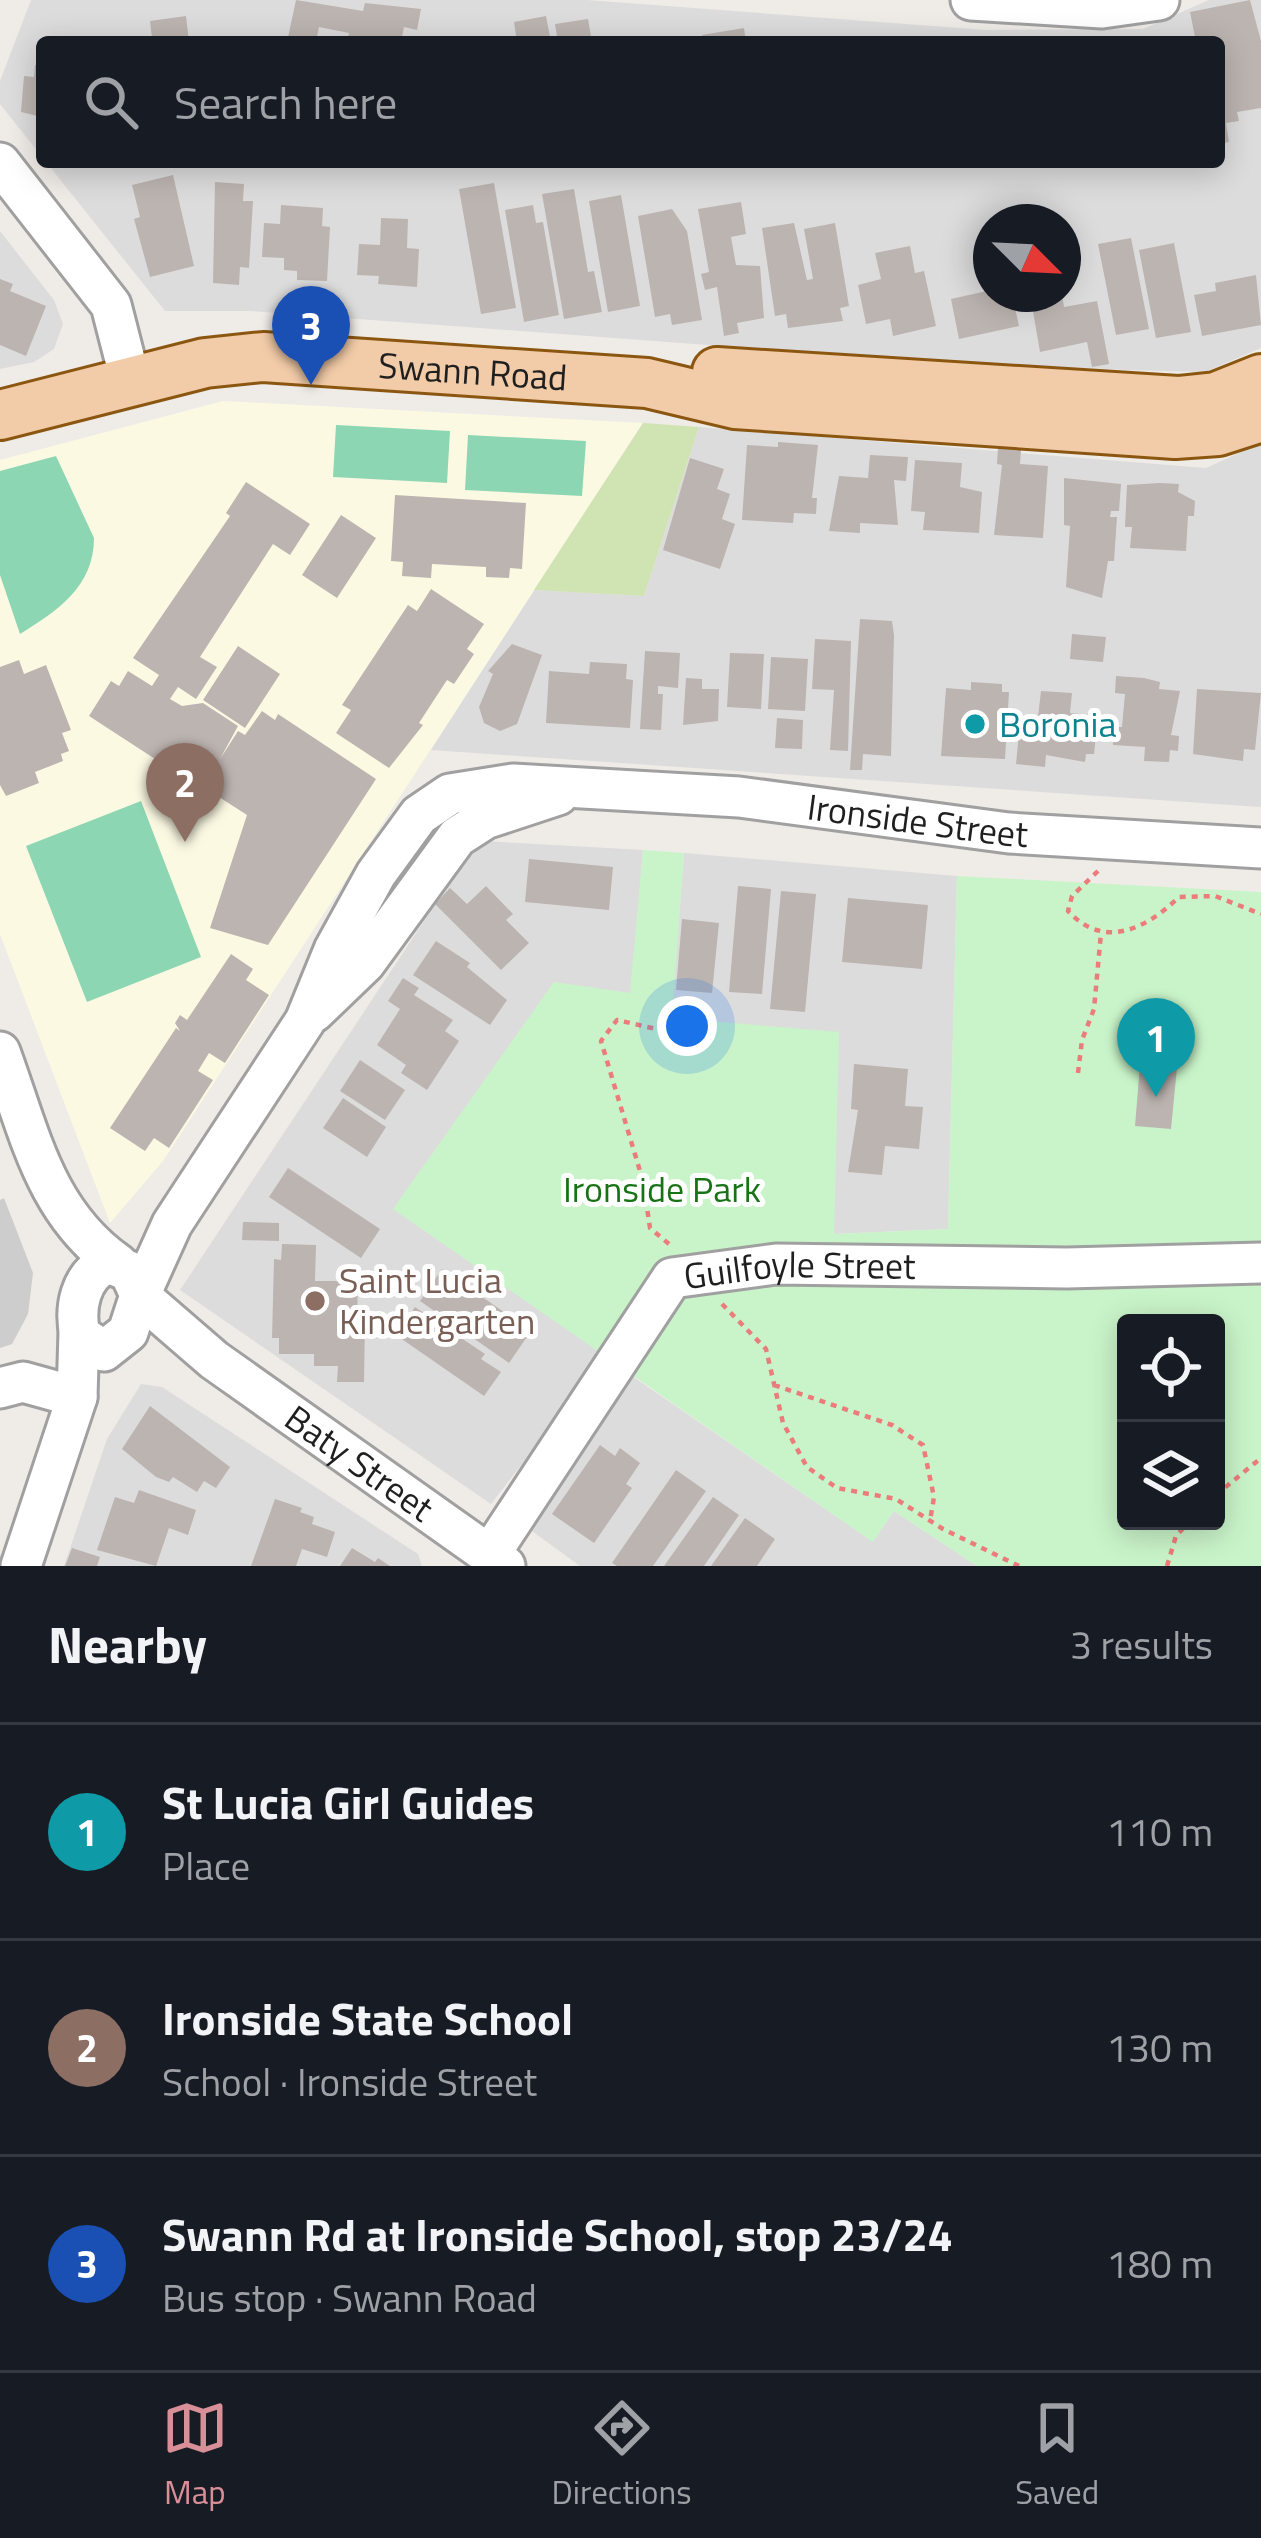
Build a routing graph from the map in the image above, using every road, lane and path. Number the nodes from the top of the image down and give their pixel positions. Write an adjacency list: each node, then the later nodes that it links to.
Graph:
1 (971, 0): 2 (street)
2 (1159, 0)
3 (0, 163): 5 (street)
4 (1261, 379): 6 (main road, Swann Road)
5 (131, 382): 6 (main road, Swann Road); 7 (main road, Swann Road)
6 (647, 383): 8 (main road, Swann Road)
7 (0, 415)
8 (1261, 417)
9 (1261, 848): 19 (street, Ironside Street)
10 (1112, 866): 12 (path)
11 (1261, 914): 12 (path)
12 (1101, 933): 15 (path)
13 (713, 1042): 17 (path)
14 (0, 1052): 16 (street)
15 (1078, 1073)
16 (50, 1190): 19 (street, Baty Street); 21 (street)
17 (679, 1253)
18 (1261, 1263): 30 (street, Guilfoyle Street)
19 (129, 1280): 21 (street); 21 (street, Ironside Street); 22 (street, Baty Street)
20 (721, 1303): 23 (path)
21 (99, 1328): 22 (street, Baty Street); 25 (street)
22 (214, 1360): 30 (street, Baty Street)
23 (774, 1385): 28 (path); 28 (path)
24 (0, 1388): 25 (street)
25 (77, 1397): 31 (street)
26 (1261, 1458): 27 (path)
27 (1225, 1488)
28 (930, 1521): 32 (path)
29 (1182, 1530): 33 (path)
30 (490, 1559)
31 (21, 1566)
32 (1019, 1566)
33 (1167, 1566)

